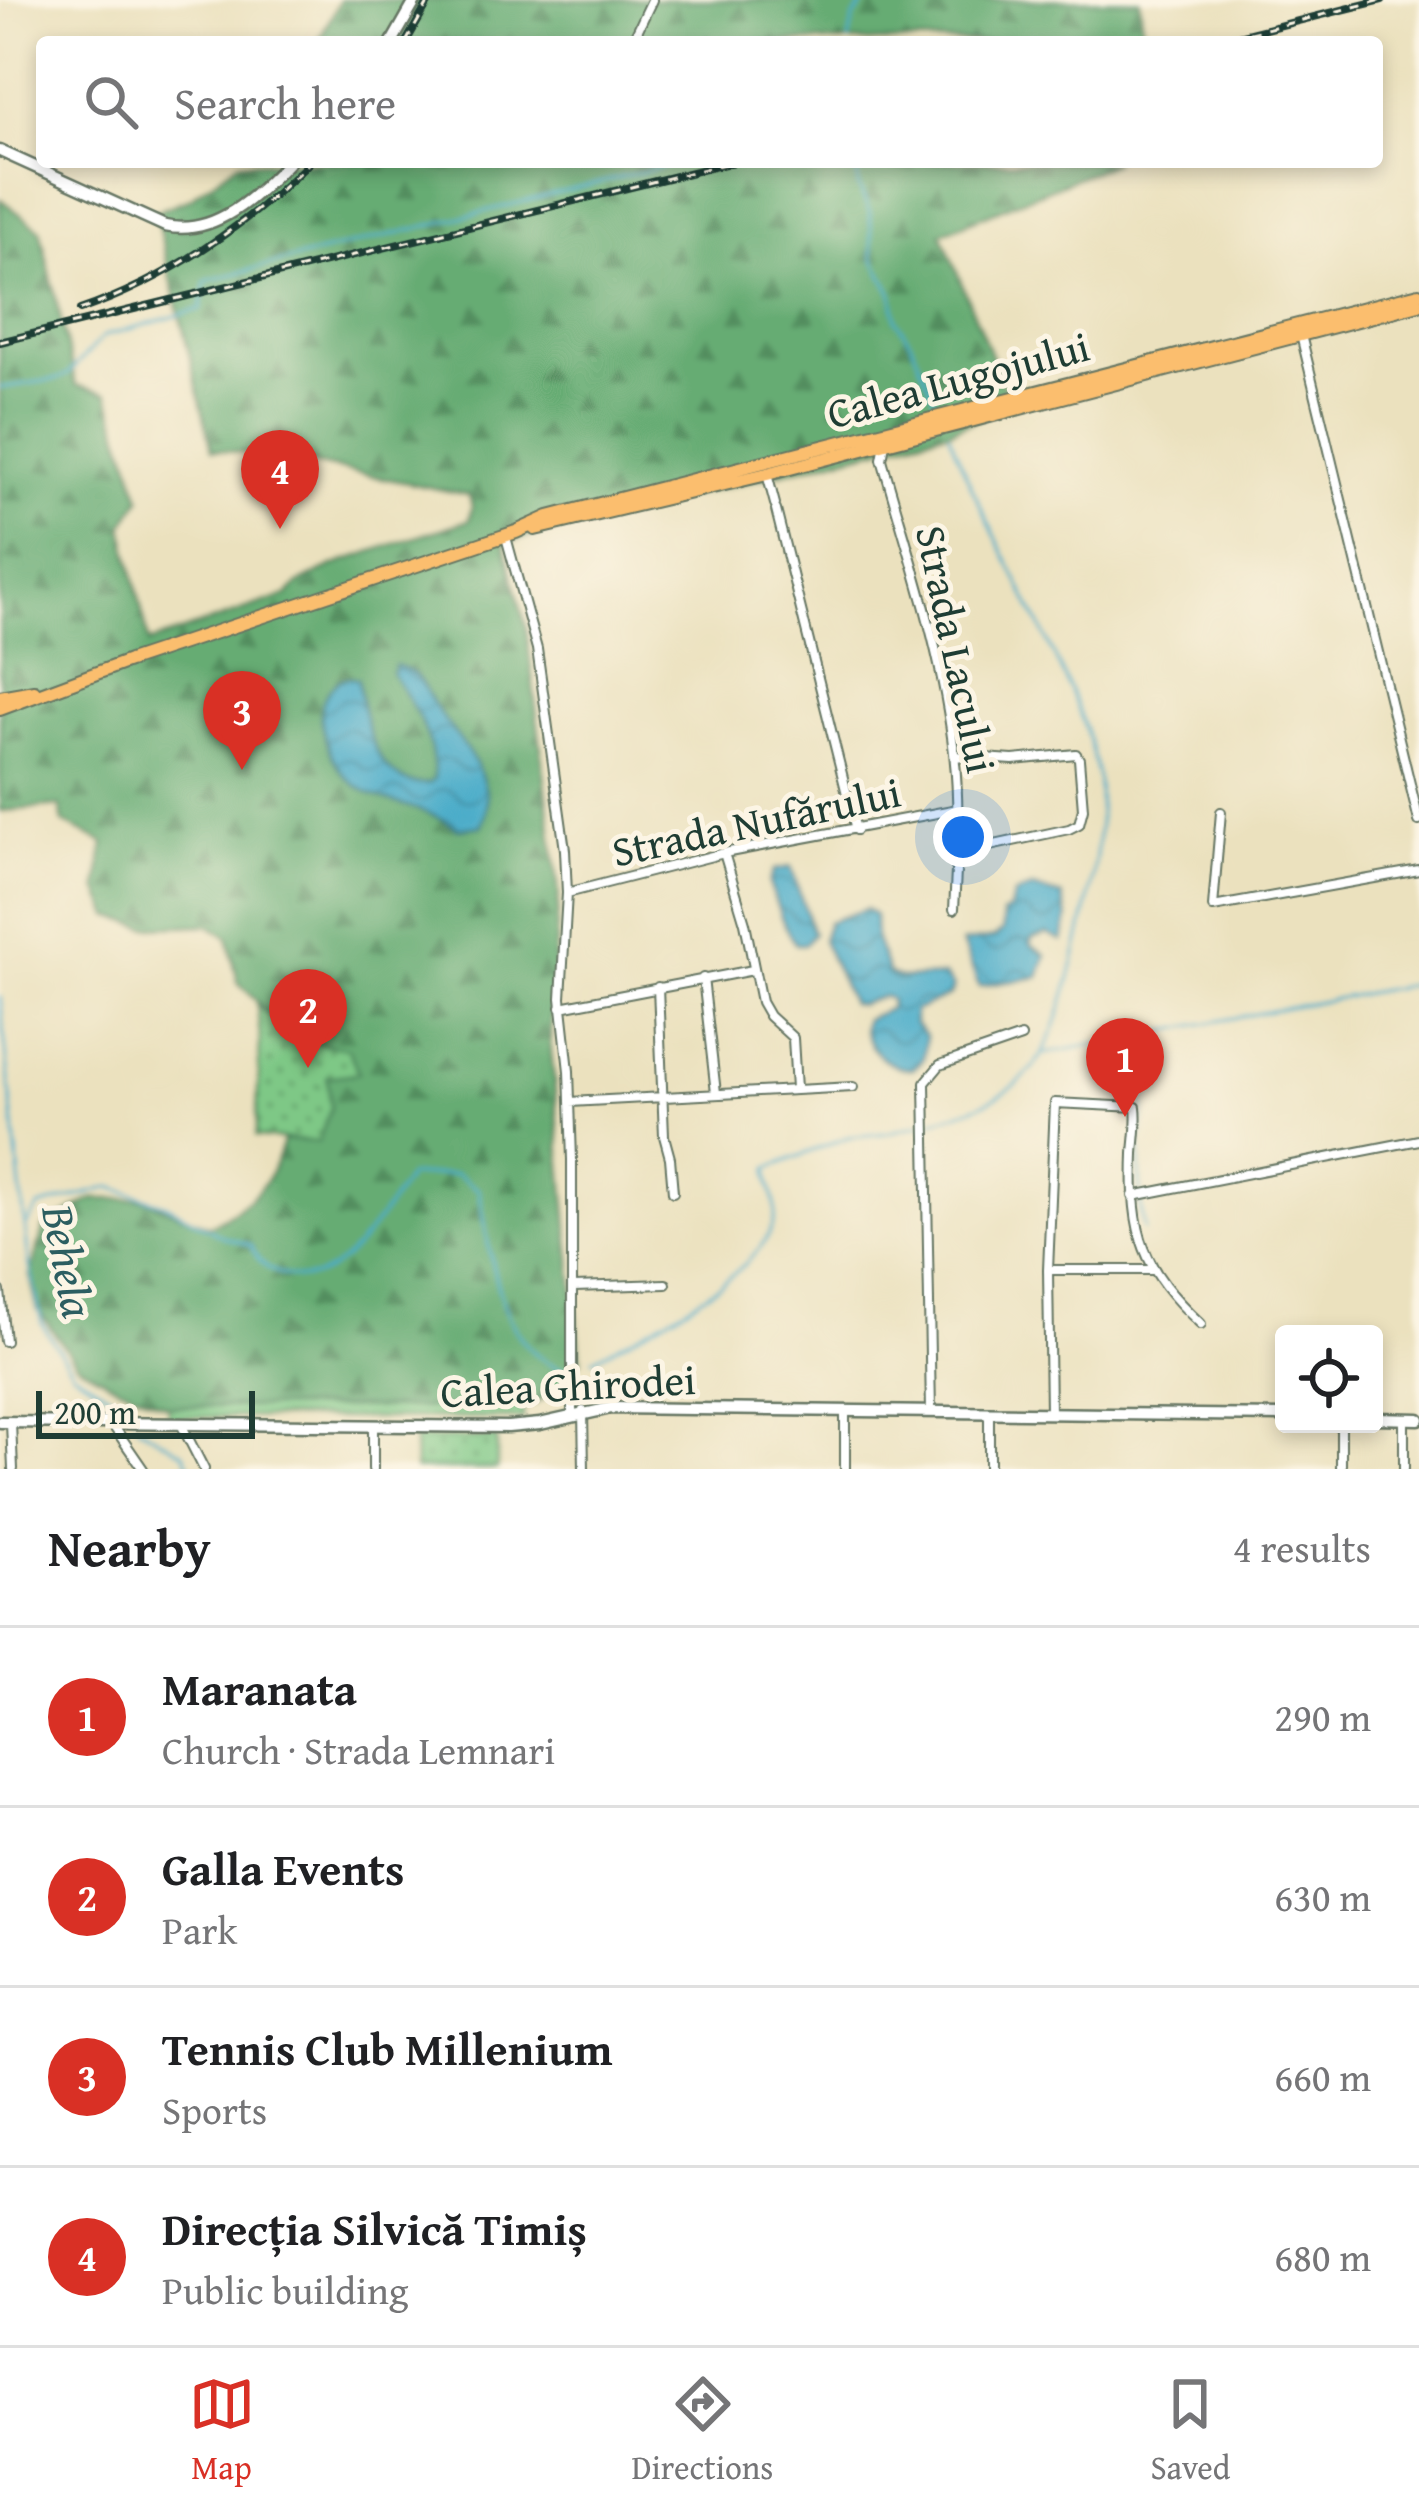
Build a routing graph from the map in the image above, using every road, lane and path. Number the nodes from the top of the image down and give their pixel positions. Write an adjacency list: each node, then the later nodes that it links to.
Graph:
1 (416, 0): 3 (street)
2 (652, 0): 4 (street)
3 (395, 36)
4 (635, 36)
5 (0, 151): 6 (street)
6 (36, 167)
7 (37, 168): 8 (street)
8 (283, 168)
9 (1419, 294): 16 (main road, Calea Lugojului)
10 (1419, 304): 11 (main road, Calea Lugojului)
11 (1300, 334): 12 (main road, Calea Lugojului); 23 (street)
12 (885, 443): 13 (main road, Calea Lugojului); 14 (street, Strada Lacului)
13 (868, 448): 14 (street); 15 (main road, Calea Lugojului)
14 (881, 459): 20 (street, Strada Lacului)
15 (767, 474): 16 (main road, Calea Lugojului); 24 (street)
16 (511, 534): 17 (main road); 28 (street)
17 (44, 690): 18 (main road); 19 (main road)
18 (0, 697)
19 (0, 710)
20 (955, 756): 21 (street, Strada Lacului); 25 (street)
21 (958, 809): 24 (street, Strada Nufărului); 25 (street, Strada Lacului)
22 (1220, 812): 27 (street)
23 (1419, 821)
24 (856, 830): 26 (street, Strada Nufărului)
25 (957, 853): 29 (street, Strada Lacului)
26 (724, 854): 28 (street, Strada Nufărului); 30 (street)
27 (1419, 870)
28 (567, 893): 33 (street)
29 (954, 909)
30 (753, 970): 31 (street); 36 (street)
31 (703, 978): 32 (street); 37 (street)
32 (658, 987): 33 (street); 38 (street)
33 (561, 1007): 39 (street)
34 (1021, 1037): 51 (street)
35 (853, 1087): 36 (street)
36 (796, 1088): 37 (street)
37 (716, 1093): 38 (street)
38 (662, 1096): 39 (street); 41 (street)
39 (570, 1102): 46 (street)
40 (1419, 1140): 42 (street)
41 (673, 1192)
42 (1133, 1196): 43 (street); 44 (street)
43 (1048, 1270): 44 (street); 53 (street)
44 (1151, 1270): 48 (street)
45 (666, 1284): 46 (street)
46 (574, 1287): 54 (street)
47 (0, 1291): 49 (street)
48 (1201, 1324)
49 (5, 1342)
50 (844, 1412): 51 (street, Calea Ghirodei); 54 (street, Calea Ghirodei); 69 (street)
51 (932, 1412): 52 (street, Calea Ghirodei)
52 (989, 1413): 53 (street, Calea Ghirodei); 70 (street)
53 (1050, 1413): 55 (street, Calea Ghirodei)
54 (577, 1414): 62 (street, Calea Ghirodei); 68 (street)
55 (1275, 1416)
56 (1383, 1418): 57 (street)
57 (1404, 1419): 58 (street); 72 (street)
58 (1419, 1419)
59 (6, 1422): 60 (street, Calea Ghirodei); 64 (street)
60 (112, 1424): 61 (street, Calea Ghirodei); 65 (street)
61 (181, 1424): 62 (street, Calea Ghirodei); 66 (street)
62 (373, 1426): 67 (street)
63 (1341, 1433): 71 (street)
64 (13, 1469)
65 (143, 1469)
66 (203, 1469)
67 (374, 1469)
68 (584, 1469)
69 (845, 1469)
70 (988, 1469)
71 (1341, 1469)
72 (1404, 1469)

